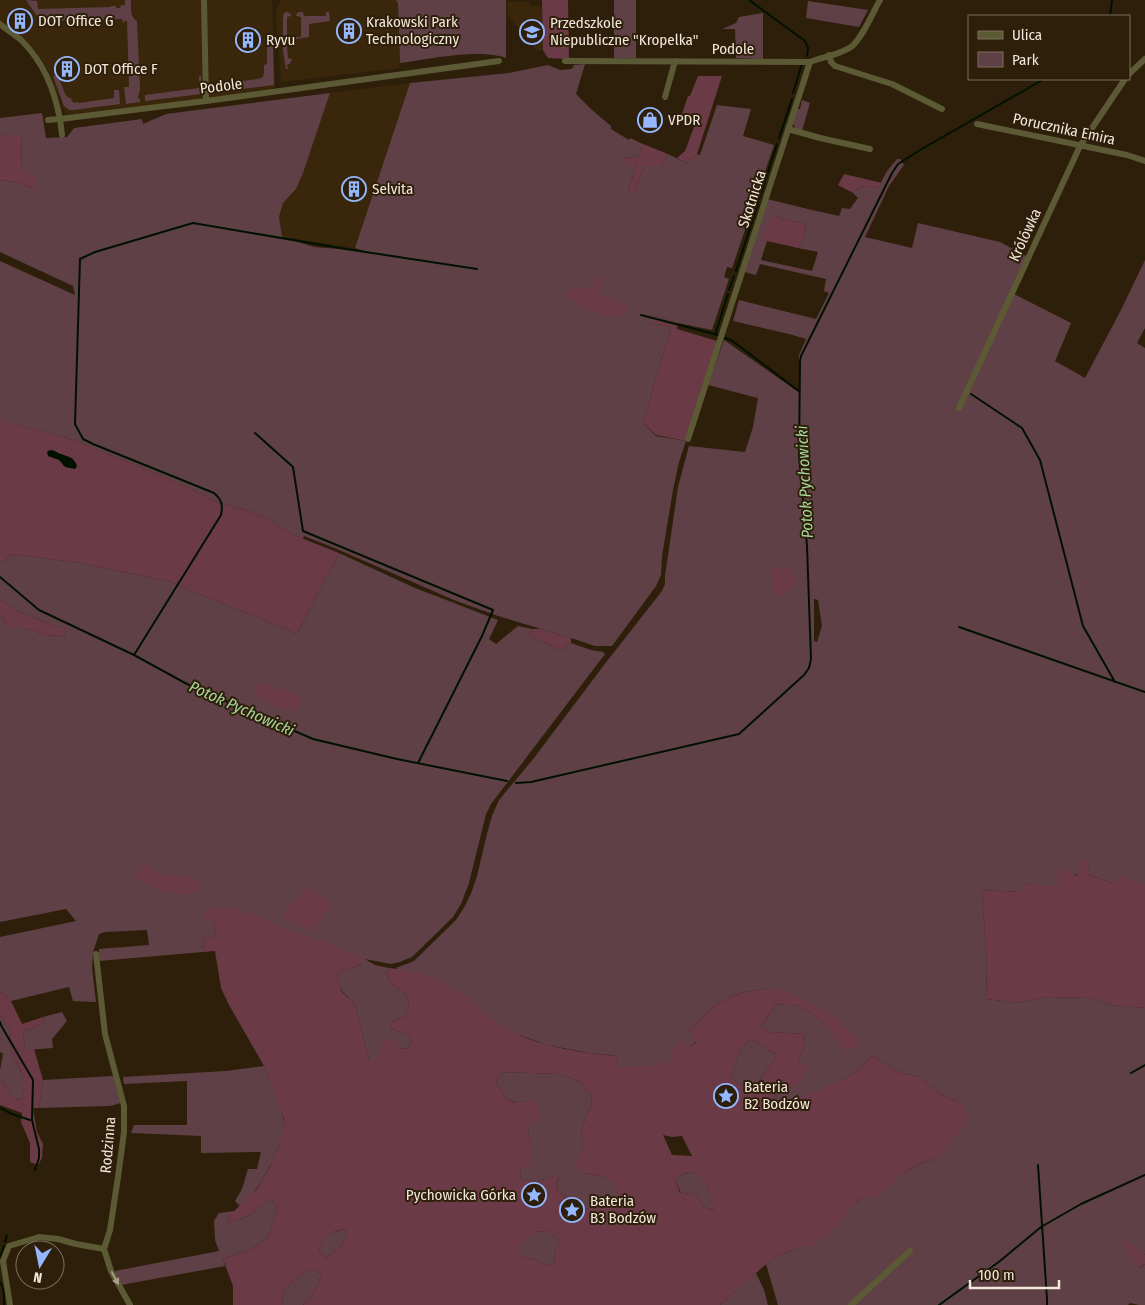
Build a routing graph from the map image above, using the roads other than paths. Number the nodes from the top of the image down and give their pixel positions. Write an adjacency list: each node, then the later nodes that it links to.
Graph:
1 (204, 0): 13 (street)
2 (880, 0): 4 (street)
3 (0, 24): 15 (street)
4 (829, 56): 9 (street); 14 (street)
5 (1145, 59): 10 (street)
6 (499, 61): 13 (street, Podole)
7 (565, 61): 8 (street, Podole)
8 (675, 61): 9 (street, Podole); 12 (street)
9 (810, 62): 18 (street, Skotnicka)
10 (1130, 73)
11 (1124, 80): 20 (street, Królówka)
12 (665, 97)
13 (206, 100): 15 (street, Podole)
14 (942, 109)
15 (60, 119): 16 (street, Podole); 19 (street)
16 (48, 120)
17 (977, 124): 20 (street, Porucznika Emira)
18 (788, 129): 21 (street); 24 (street, Skotnicka)
19 (62, 135)
20 (1080, 146): 22 (street, Porucznika Emira); 23 (street, Królówka)
21 (870, 149)
22 (1145, 161)
23 (958, 408)
24 (688, 439)
25 (96, 954): 26 (street, Rodzinna)
26 (104, 1249): 28 (street); 30 (street, one-way to 30)
27 (910, 1251): 31 (street)
28 (3, 1276): 29 (street)
29 (10, 1305)
30 (130, 1305)
31 (850, 1305)

